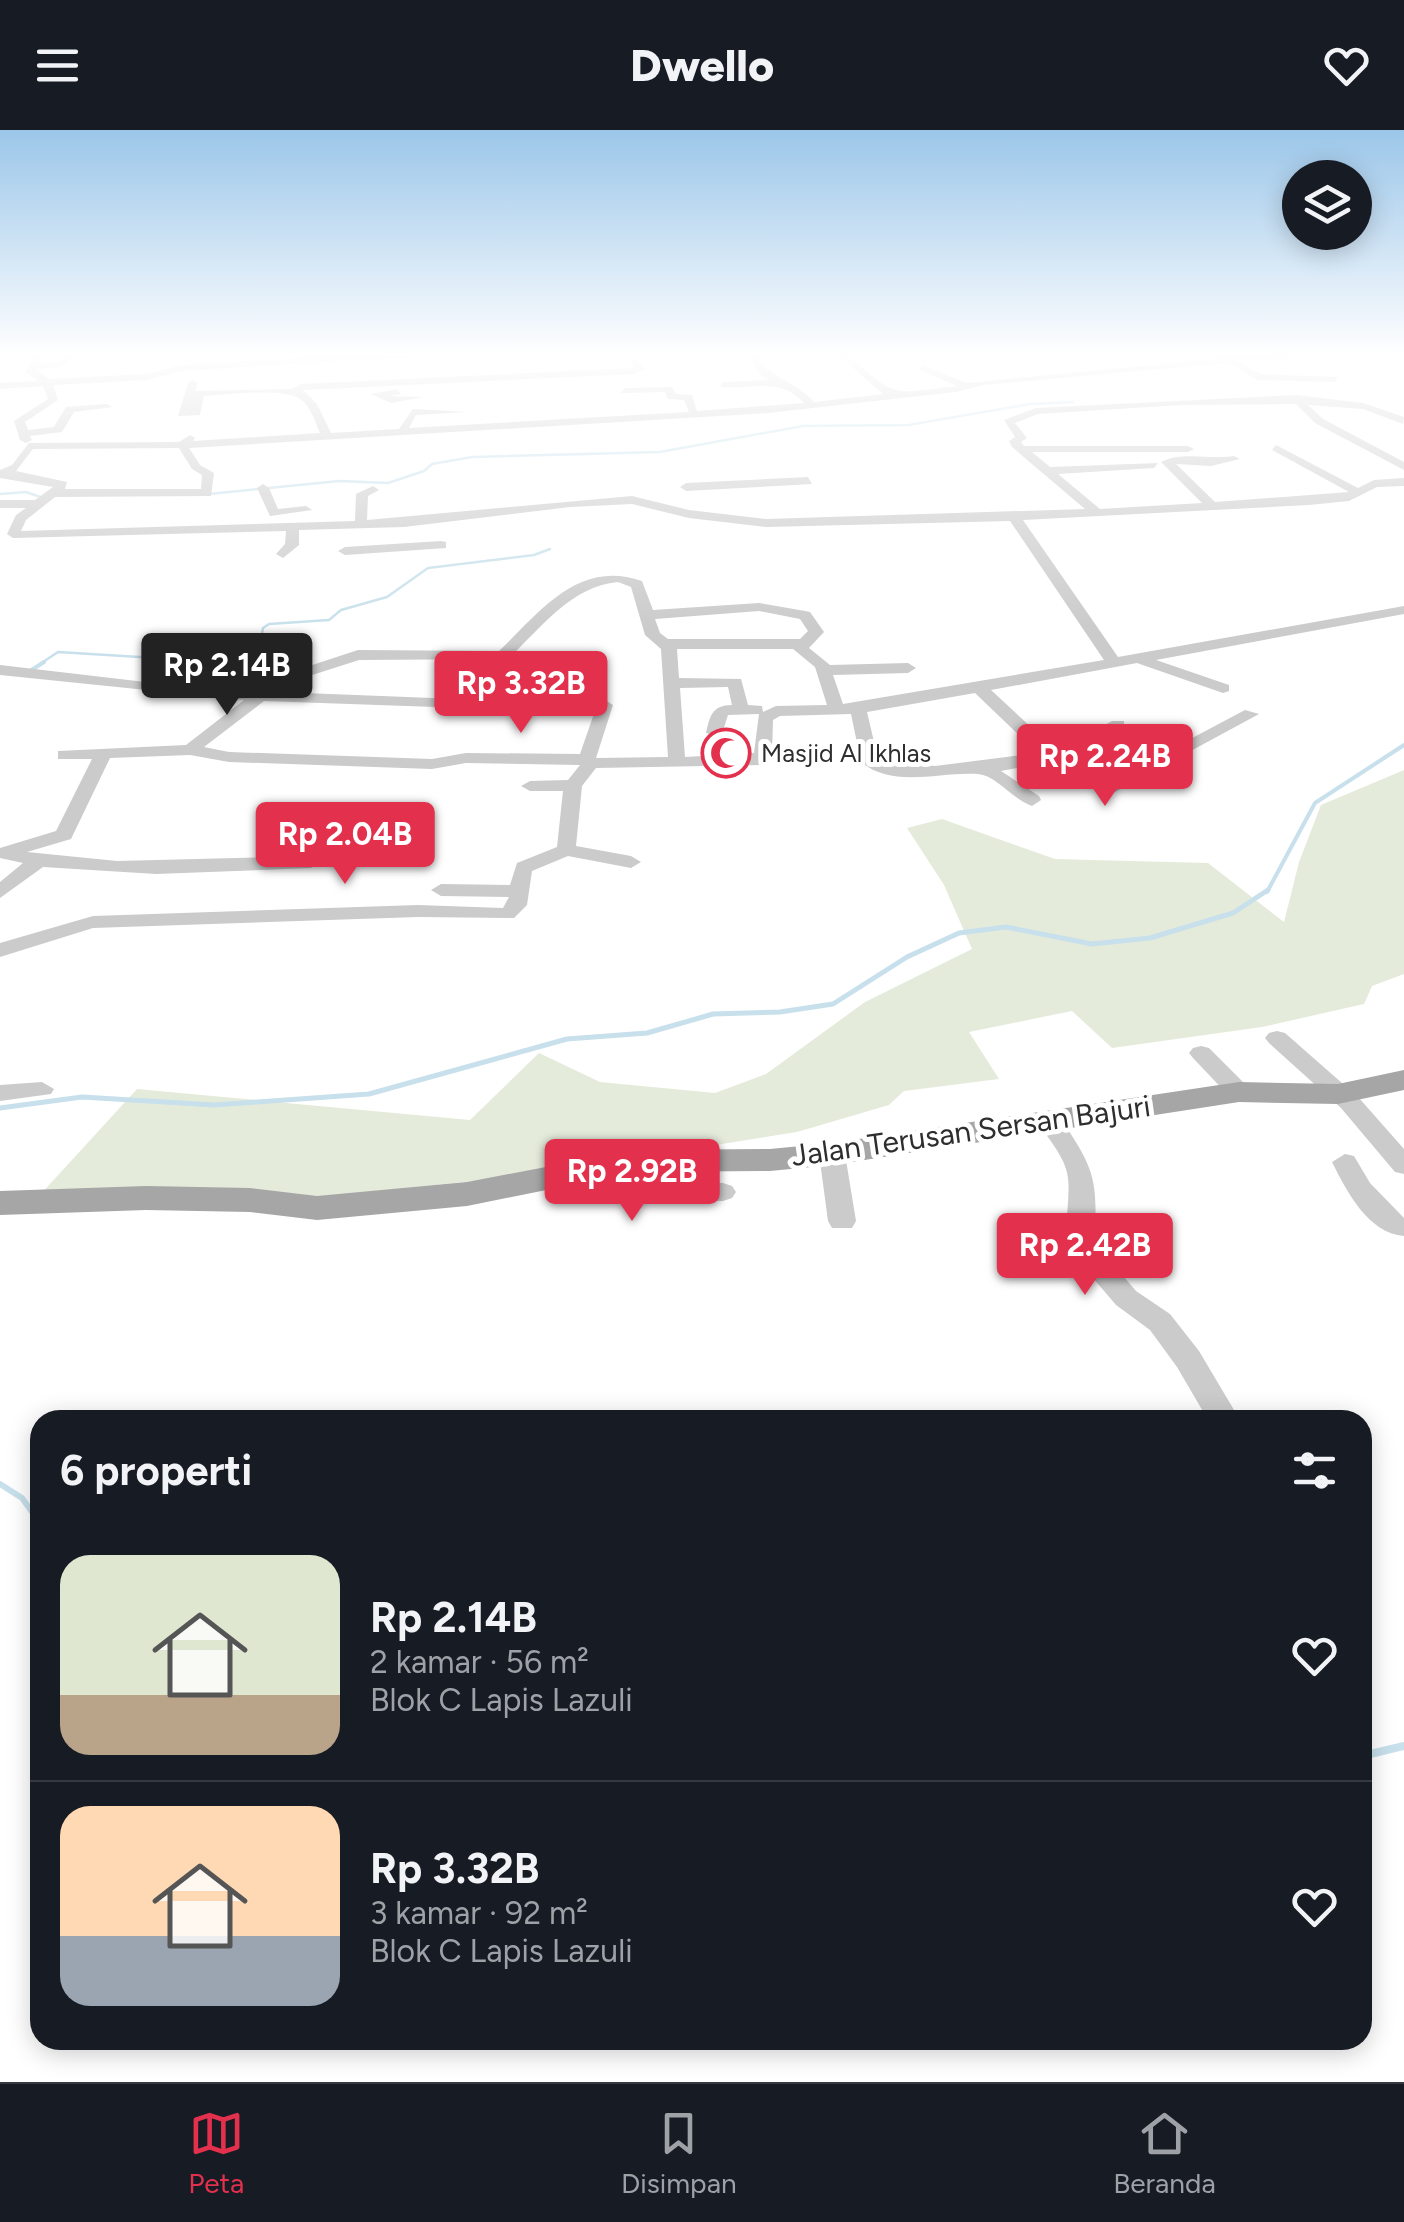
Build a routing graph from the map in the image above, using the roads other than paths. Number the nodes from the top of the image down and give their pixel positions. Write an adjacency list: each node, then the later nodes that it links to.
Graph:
1 (26, 445): 9 (street)
2 (180, 445): 9 (street)
3 (182, 445): 25 (street)
4 (1017, 445): 8 (street)
5 (1364, 445): 15 (street)
6 (1078, 448): 8 (street); 11 (street); 12 (street)
7 (1276, 448): 26 (street)
8 (1020, 449): 16 (street)
9 (28, 451): 10 (street); 17 (street)
10 (61, 454)
11 (1191, 455): 13 (street); 14 (street)
12 (1094, 459)
13 (1234, 459)
14 (1169, 464): 16 (street); 33 (street)
15 (1404, 467)
16 (1047, 472): 38 (street)
17 (2, 476): 27 (street)
18 (808, 481): 20 (street)
19 (1404, 482): 26 (street)
20 (756, 484): 21 (street); 28 (street)
21 (686, 487)
22 (263, 488): 35 (street)
23 (374, 490): 43 (street)
24 (108, 493): 25 (street); 27 (street); 32 (street)
25 (143, 493): 37 (street)
26 (1359, 493): 29 (street)
27 (52, 495): 31 (street)
28 (764, 497)
29 (1309, 501): 33 (street); 34 (street)
30 (0, 504): 31 (street)
31 (36, 504): 44 (street)
32 (92, 507)
33 (1212, 507): 38 (street)
34 (1323, 508)
35 (323, 509)
36 (774, 510): 42 (street)
37 (132, 512)
38 (1096, 512): 39 (street)
39 (1014, 516): 42 (street); 54 (street)
40 (456, 518): 41 (street); 42 (street); 45 (street)
41 (434, 520): 43 (street); 45 (street)
42 (783, 523)
43 (361, 524): 44 (street)
44 (316, 534): 45 (street); 46 (street); 47 (street)
45 (441, 541): 48 (street)
46 (308, 544)
47 (283, 554)
48 (418, 558)
49 (1404, 610): 53 (street)
50 (647, 615): 51 (street); 52 (street); 60 (street)
51 (666, 644): 52 (street); 57 (street)
52 (802, 644): 56 (street)
53 (1137, 658): 54 (street); 59 (street)
54 (1113, 662): 58 (street)
55 (0, 670): 60 (street)
56 (825, 670): 61 (street); 65 (street)
57 (670, 684): 64 (street); 76 (street)
58 (980, 688): 61 (street); 72 (street)
59 (1224, 688)
60 (260, 696): 62 (street); 71 (street)
61 (924, 698): 66 (street)
62 (458, 704)
63 (605, 705): 75 (street)
64 (741, 710): 67 (street); 70 (street)
65 (837, 710): 66 (street); 67 (street)
66 (858, 710): 77 (street)
67 (776, 711): 76 (street)
68 (1252, 714): 72 (street)
69 (1118, 725): 72 (street)
70 (715, 733)
71 (190, 750): 74 (street); 75 (street)
72 (1063, 754): 77 (street)
73 (64, 755): 74 (street)
74 (103, 756): 81 (street)
75 (589, 761): 76 (street); 78 (street)
76 (678, 763)
77 (985, 768): 80 (street)
78 (573, 785): 79 (street); 82 (street)
79 (530, 786)
80 (1032, 800)
81 (64, 835): 83 (street); 87 (street)
82 (566, 850): 86 (street); 89 (street)
83 (1, 852): 84 (street)
84 (38, 861): 87 (street); 90 (street)
85 (311, 862): 87 (street)
86 (632, 862)
87 (67, 863)
88 (441, 890): 89 (street)
89 (521, 891): 91 (street)
90 (0, 892)
91 (0, 950)
92 (1277, 1038): 98 (street)
93 (1202, 1053): 96 (street)
94 (1404, 1080): 98 (main road, Jalan Terusan Sersan Bajuri)
95 (42, 1088): 97 (street)
96 (1239, 1092): 98 (main road, Jalan Terusan Sersan Bajuri); 99 (main road, Jalan Terusan Sersan Bajuri)
97 (0, 1093)
98 (1338, 1094): 101 (street)
99 (1048, 1119): 100 (main road, Jalan Terusan Sersan Bajuri); 108 (street)
100 (832, 1154): 103 (main road, Jalan Terusan Sersan Bajuri); 106 (street)
101 (1399, 1154)
102 (1345, 1162): 107 (street)
103 (550, 1178): 104 (street); 105 (main road, Jalan Terusan Sersan Bajuri)
104 (723, 1192)
105 (0, 1204)
106 (842, 1221)
107 (1404, 1226)
108 (1218, 1410)

